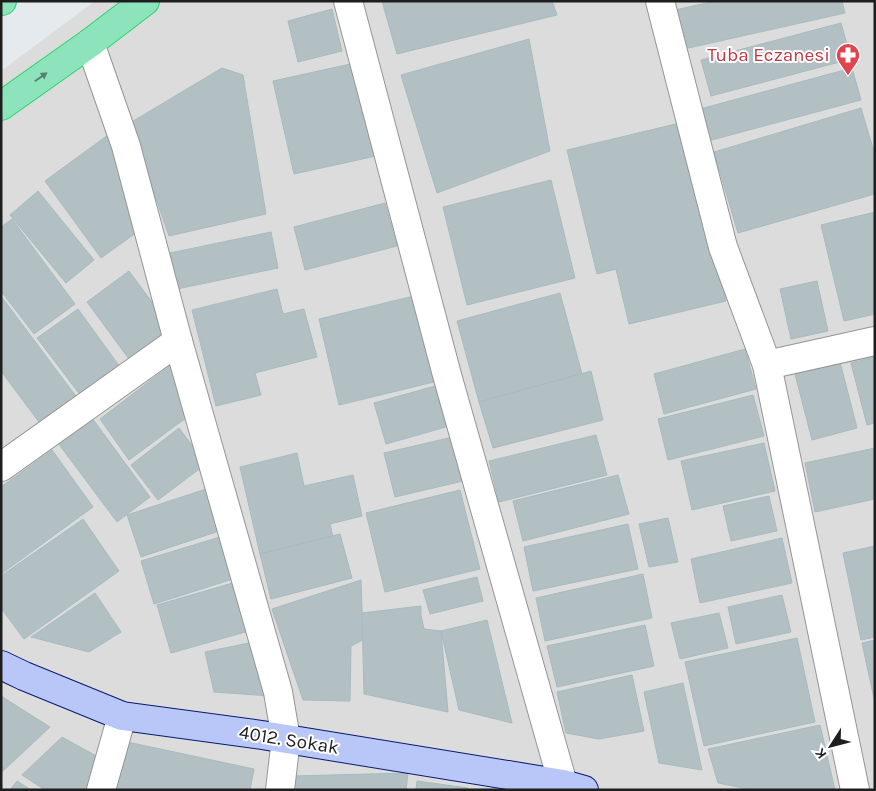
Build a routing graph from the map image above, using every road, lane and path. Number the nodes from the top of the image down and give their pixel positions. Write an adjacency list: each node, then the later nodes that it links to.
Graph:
1 (145, 1): 4 (highway)
2 (348, 1): 13 (street)
3 (660, 1): 8 (street)
4 (90, 43): 5 (highway, one-way to 4); 6 (street)
5 (1, 106)
6 (178, 341): 9 (street); 12 (street)
7 (875, 341): 8 (street)
8 (767, 366): 16 (street)
9 (1, 467)
10 (1, 665): 11 (main road, 4012. Sokak)
11 (122, 716): 12 (main road, 4012. Sokak); 14 (street)
12 (286, 739): 13 (main road, 4012. Sokak); 15 (street)
13 (570, 788)
14 (101, 790)
15 (280, 790)
16 (855, 790)

